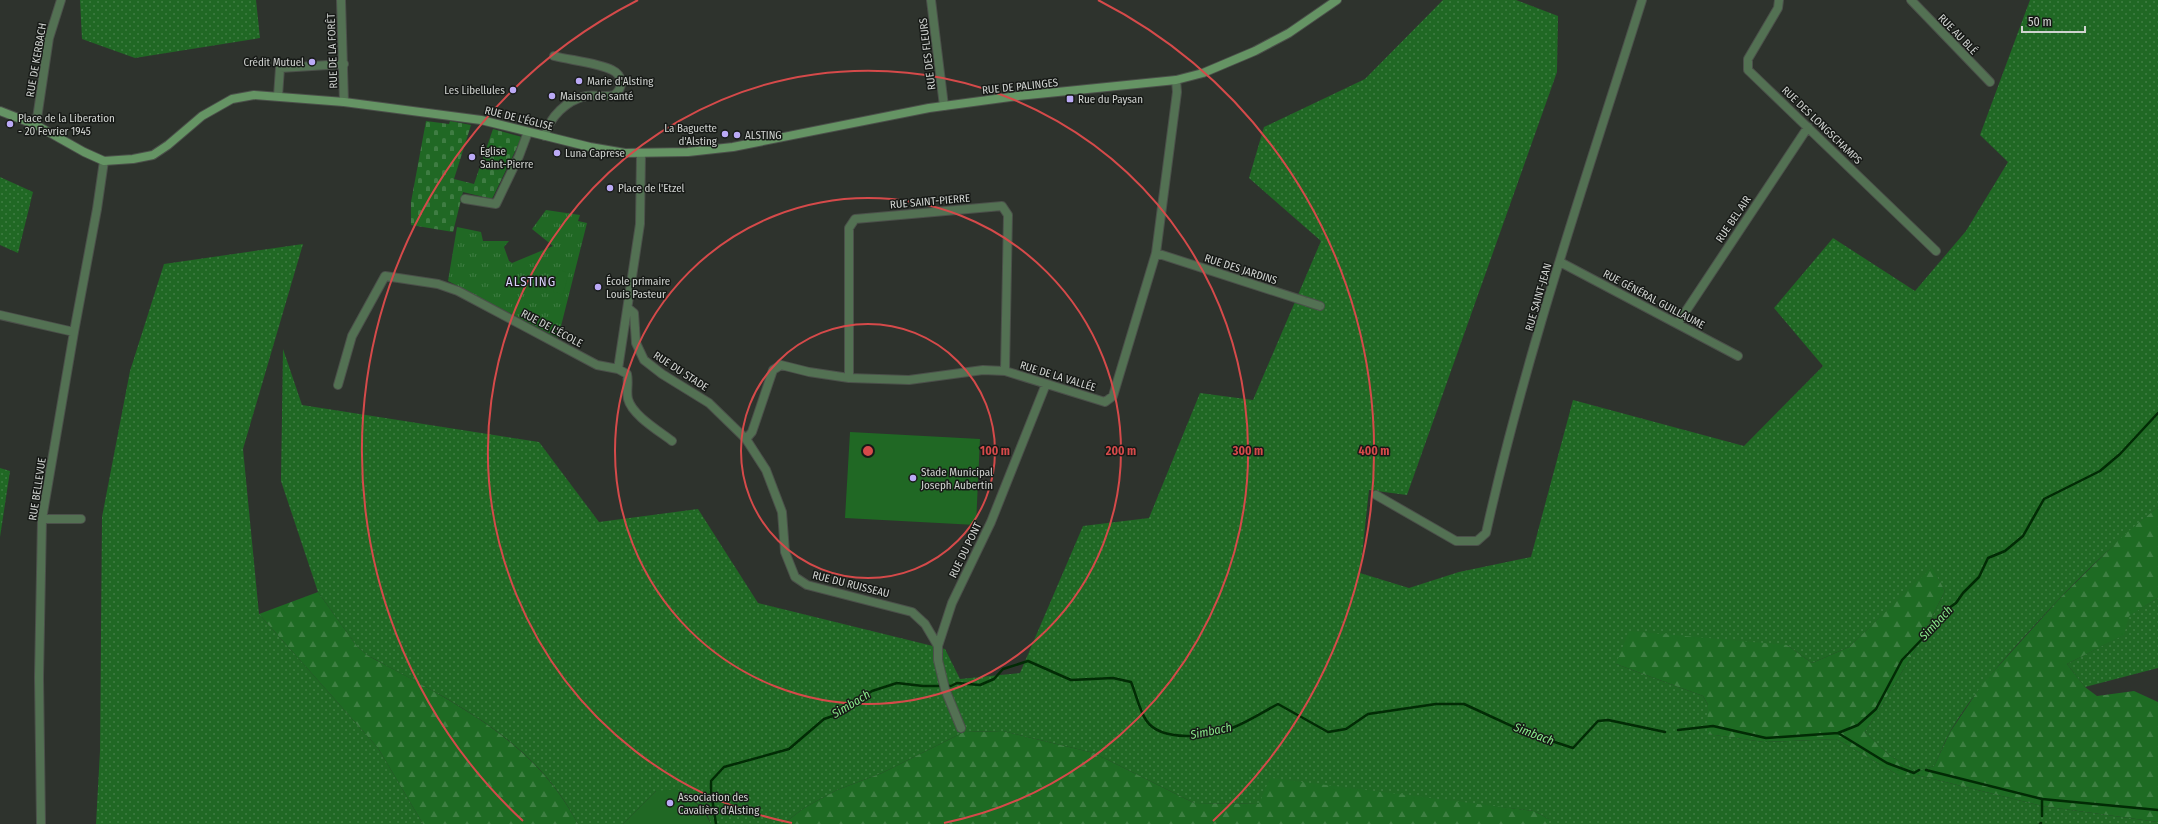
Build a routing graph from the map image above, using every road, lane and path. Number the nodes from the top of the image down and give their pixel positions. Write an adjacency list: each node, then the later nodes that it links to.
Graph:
1 (60, 0): 16 (street, RUE DE KERBACH)
2 (341, 0): 9 (street, RUE DE LA FORÊT)
3 (931, 0): 14 (street, RUE DES FLEURS)
4 (1337, 0): 10 (main road, RUE DE PALINGES)
5 (1642, 0): 26 (street, RUE SAINT-JEAN)
6 (1778, 0): 17 (street, RUE DES LONGSCHAMPS)
7 (1911, 0): 11 (street, RUE AU BLÉ)
8 (554, 56): 19 (street)
9 (344, 64): 12 (street); 13 (street, RUE DE LA FORÊT)
10 (1176, 80): 14 (main road, RUE DE PALINGES); 25 (street, RUE DE LA VALLÉE)
11 (1990, 82)
12 (278, 96): 13 (main road, RUE DE L'ÉGLISE); 22 (main road, RUE DE L'ÉGLISE)
13 (344, 102): 18 (main road, RUE DE L'ÉGLISE)
14 (944, 106): 20 (main road, RUE DE PALINGES)
15 (0, 111): 16 (main road)
16 (36, 125): 22 (main road)
17 (1808, 127): 24 (street, RUE DES LONGSCHAMPS); 30 (street, RUE BEL AIR)
18 (528, 132): 19 (main road, RUE DE L'ÉGLISE); 23 (street)
19 (545, 136): 21 (main road, RUE DE L'ÉGLISE)
20 (688, 152): 21 (main road, RUE DE L'ÉGLISE)
21 (641, 154): 28 (street)
22 (104, 161): 31 (street, RUE BELLEVUE)
23 (466, 200)
24 (1936, 251)
25 (1156, 253): 27 (street, RUE DES JARDINS); 36 (street, RUE DE LA VALLÉE)
26 (1560, 262): 30 (street, RUE GÉNÉRAL GUILLAUME); 40 (street, RUE SAINT-JEAN)
27 (1320, 306)
28 (628, 308): 33 (street); 38 (street, RUE DU STADE)
29 (0, 316): 31 (street)
30 (1678, 323): 32 (street, RUE GÉNÉRAL GUILLAUME)
31 (74, 332): 41 (street, RUE BELLEVUE)
32 (1738, 356)
33 (618, 369): 37 (street, RUE DE L'ÉCOLE); 39 (street)
34 (1005, 371): 35 (street, RUE DE LA VALLÉE); 35 (street, RUE SAINT-PIERRE); 36 (street, RUE DE LA VALLÉE)
35 (849, 378): 38 (street, RUE DE LA VALLÉE)
36 (1046, 384): 43 (street, RUE DU PONT)
37 (338, 385)
38 (746, 439): 43 (street, RUE DU RUISSEAU)
39 (672, 441)
40 (1376, 495)
41 (42, 519): 42 (street); 45 (street, RUE BELLEVUE)
42 (81, 519)
43 (938, 646): 44 (street, RUE DU PONT)
44 (961, 728)
45 (41, 824)

